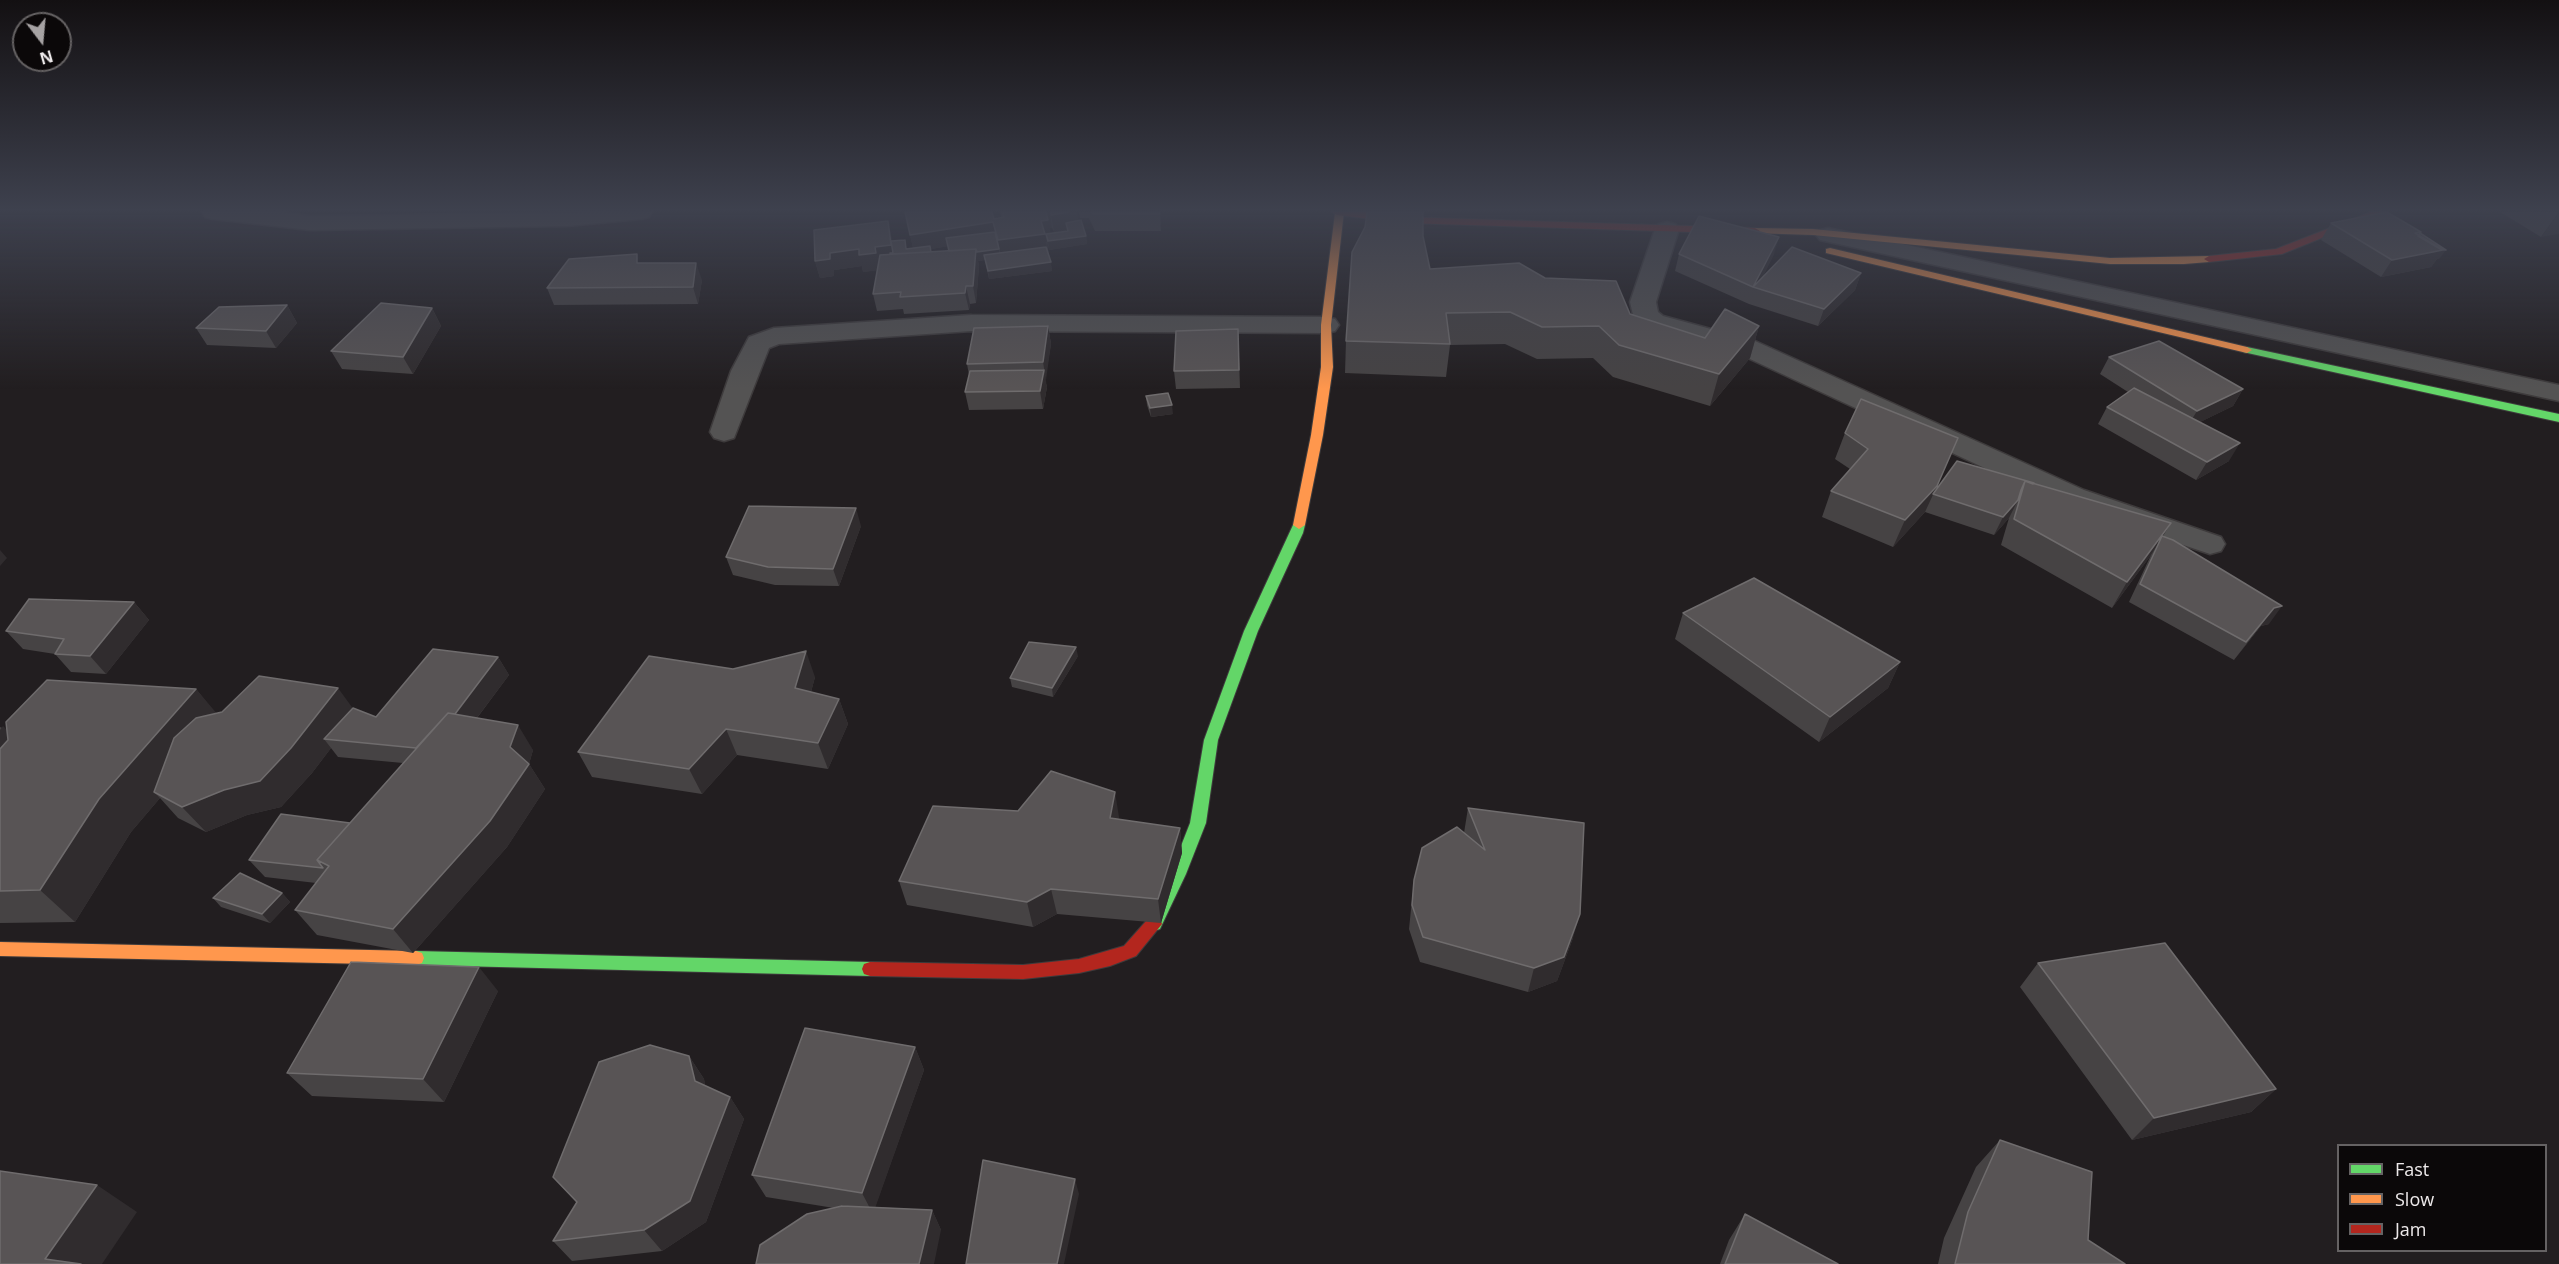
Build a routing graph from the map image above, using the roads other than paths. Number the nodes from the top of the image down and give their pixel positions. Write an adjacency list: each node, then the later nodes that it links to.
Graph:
1 (1332, 271): 5 (street)
2 (1653, 271): 9 (street)
3 (1915, 271): 7 (street)
4 (1994, 271): 6 (street)
5 (1326, 325): 8 (street); 10 (street)
6 (2559, 393)
7 (2559, 418)
8 (724, 432)
9 (2210, 544)
10 (0, 949)

